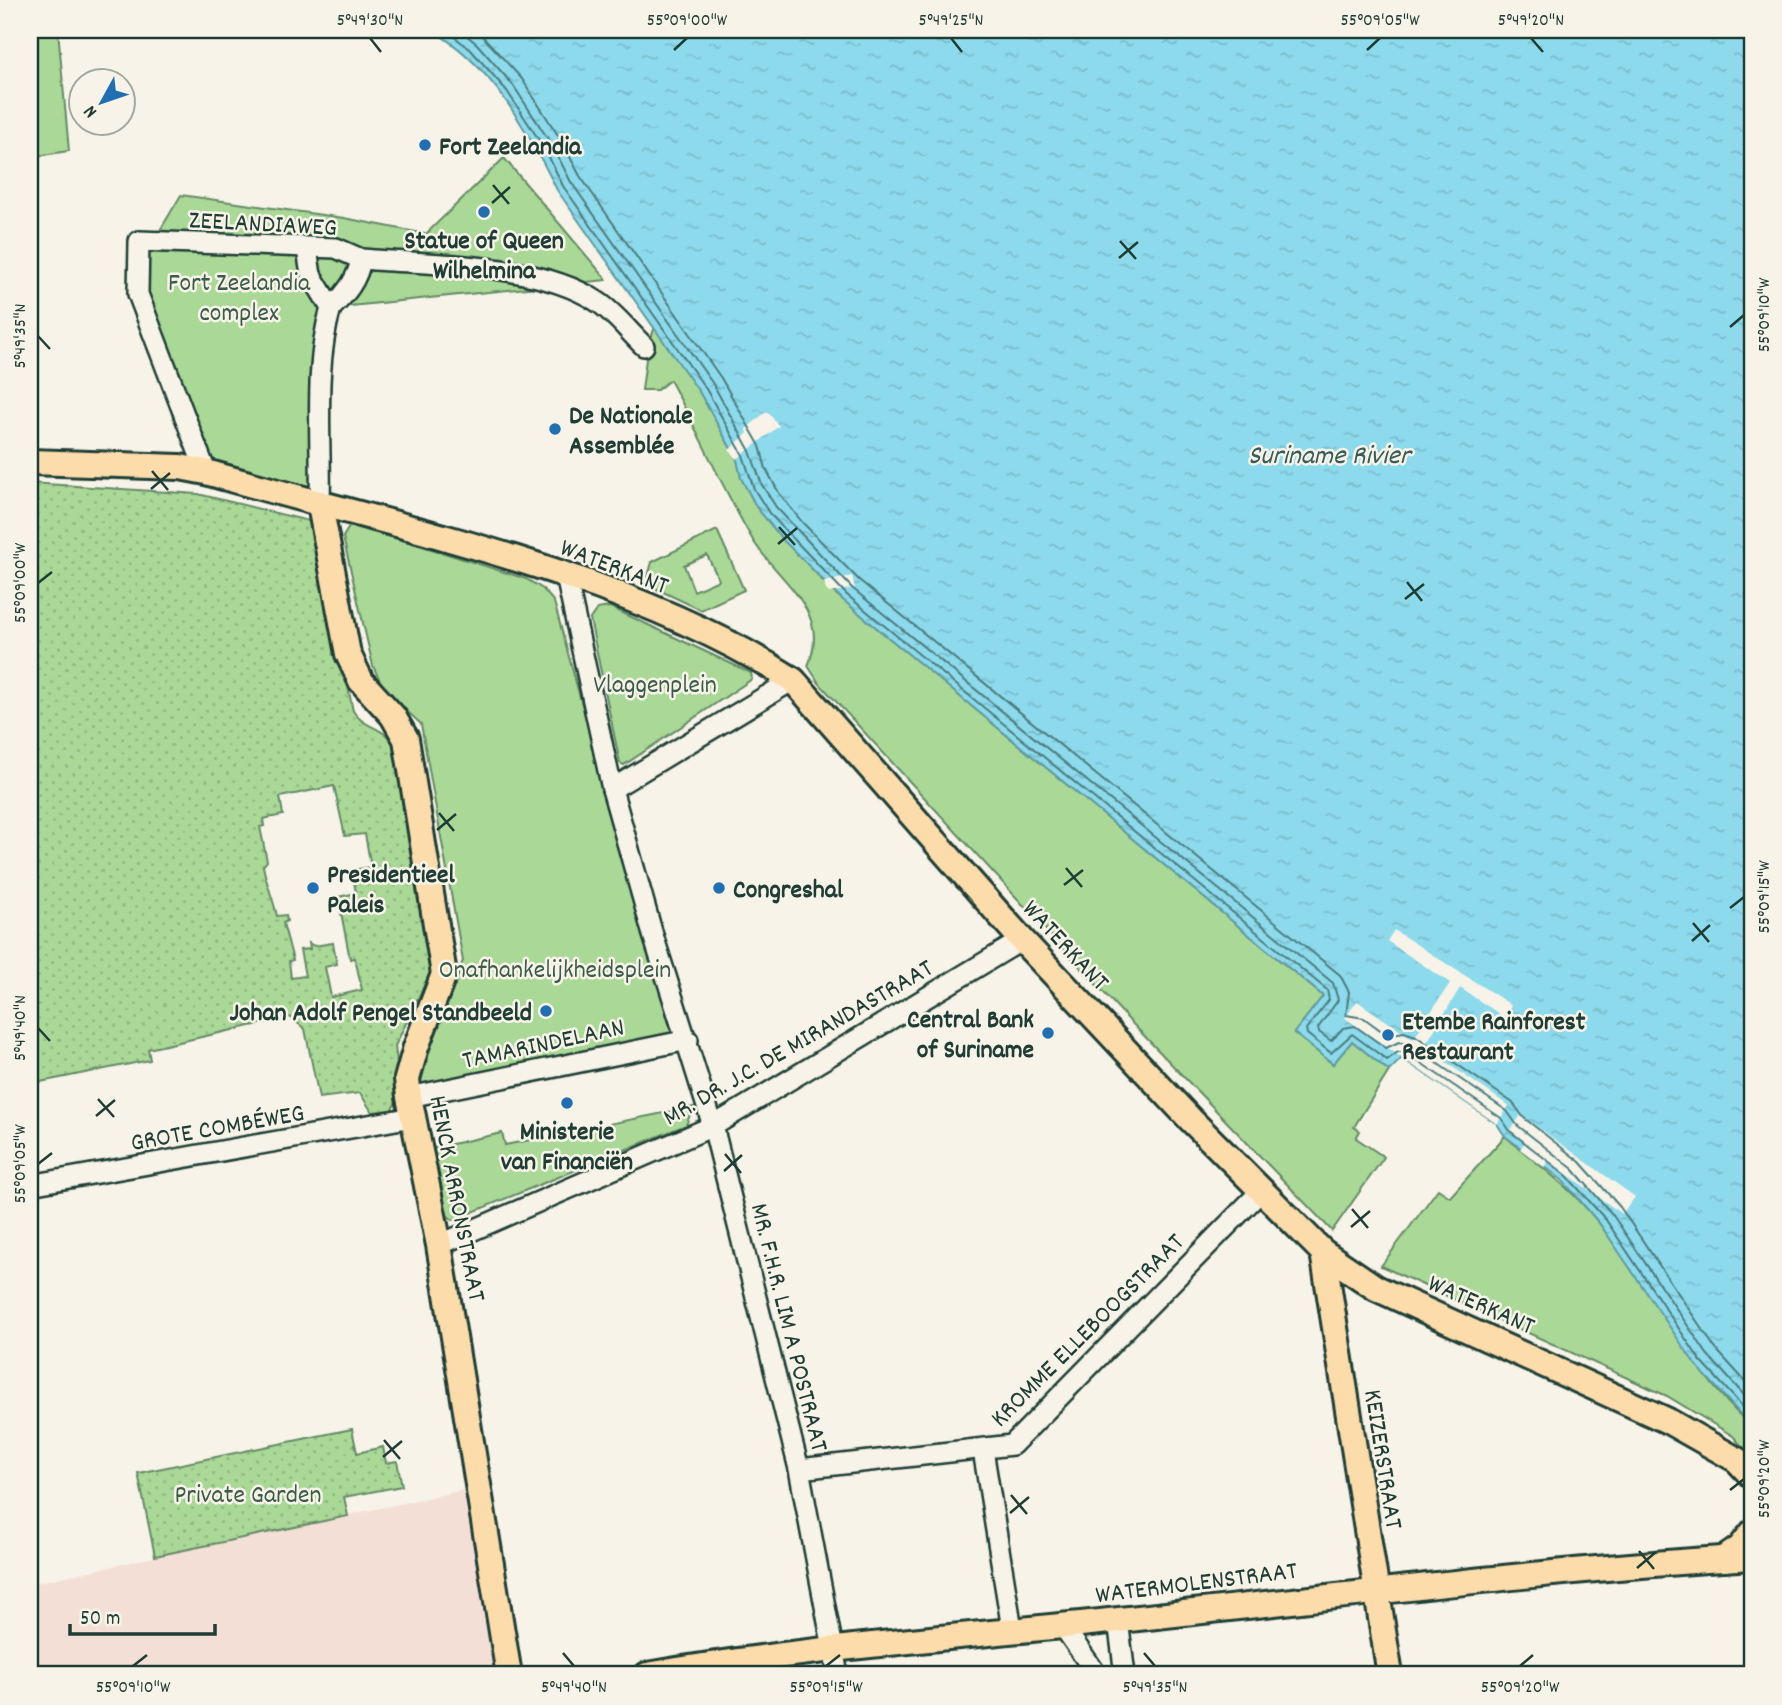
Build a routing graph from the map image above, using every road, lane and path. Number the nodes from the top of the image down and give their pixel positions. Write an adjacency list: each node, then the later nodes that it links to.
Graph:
1 (307, 249): 2 (street, ZEELANDIAWEG); 3 (street); 6 (street, ZEELANDIAWEG)
2 (361, 259): 3 (street); 4 (street, ZEELANDIAWEG)
3 (331, 308): 7 (street)
4 (644, 346)
5 (30, 463): 6 (main road, WATERKANT)
6 (206, 472): 7 (main road, WATERKANT)
7 (320, 505): 8 (main road, WATERKANT); 13 (main road, HENCK ARRONSTRAAT)
8 (566, 576): 9 (main road, WATERKANT); 10 (street, MR. F.H.R. LIM A POSTRAAT)
9 (793, 680): 10 (street); 11 (main road, WATERKANT)
10 (612, 789): 12 (street, MR. F.H.R. LIM A POSTRAAT)
11 (1023, 940): 14 (street, MR. DR. J.C. DE MIRANDASTRAAT); 16 (main road, WATERKANT)
12 (688, 1040): 13 (street, TAMARINDELAAN); 14 (street, MR. F.H.R. LIM A POSTRAAT)
13 (411, 1107): 15 (street, GROTE COMBÉWEG); 17 (main road, HENCK ARRONSTRAAT)
14 (713, 1126): 17 (street, MR. DR. J.C. DE MIRANDASTRAAT); 20 (street, MR. F.H.R. LIM A POSTRAAT)
15 (30, 1185)
16 (1261, 1191): 18 (main road, WATERKANT); 19 (street, KROMME ELLEBOOGSTRAAT)
17 (439, 1245): 30 (main road, HENCK ARRONSTRAAT)
18 (1323, 1252): 21 (main road, WATERKANT); 25 (main road, KEIZERSTRAAT)
19 (983, 1450): 20 (street, KROMME ELLEBOOGSTRAAT); 28 (street)
20 (799, 1469): 29 (street, MR. F.H.R. LIM A POSTRAAT)
21 (1752, 1477)
22 (1752, 1533): 24 (main road)
23 (1752, 1557): 24 (main road, WATERMOLENSTRAAT)
24 (1724, 1559): 25 (main road, WATERMOLENSTRAAT)
25 (1376, 1590): 26 (main road, WATERMOLENSTRAAT); 35 (main road, KEIZERSTRAAT)
26 (1118, 1620): 27 (main road, WATERMOLENSTRAAT); 34 (street)
27 (1063, 1626): 28 (main road, WATERMOLENSTRAAT); 33 (street)
28 (1012, 1629): 29 (main road, WATERMOLENSTRAAT)
29 (834, 1647): 31 (main road, WATERMOLENSTRAAT); 32 (street, MR. F.H.R. LIM A POSTRAAT)
30 (509, 1675)
31 (647, 1675)
32 (838, 1675)
33 (1097, 1675)
34 (1125, 1675)
35 (1390, 1675)

